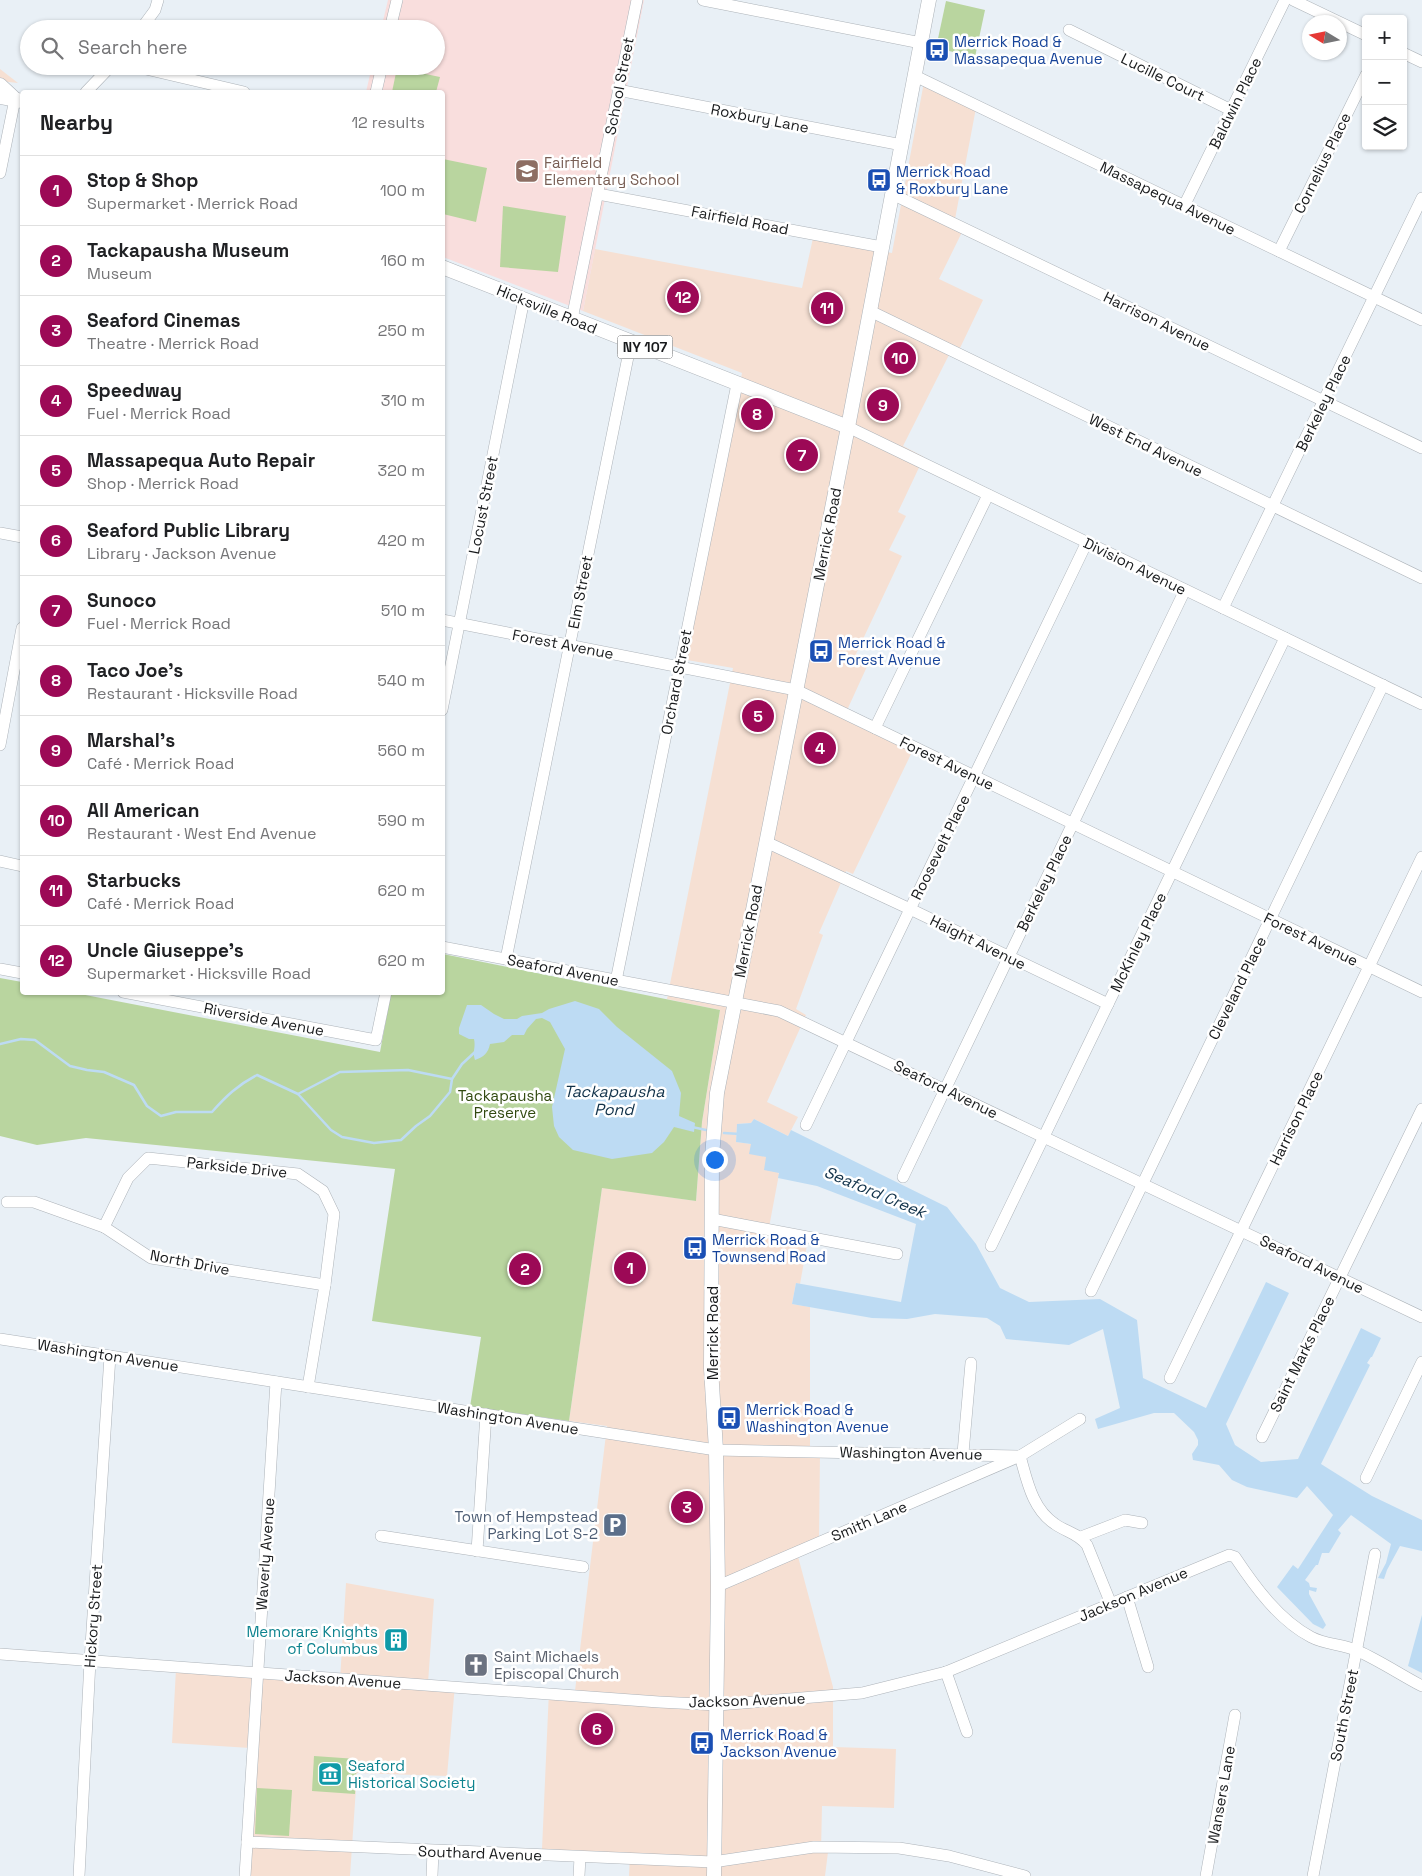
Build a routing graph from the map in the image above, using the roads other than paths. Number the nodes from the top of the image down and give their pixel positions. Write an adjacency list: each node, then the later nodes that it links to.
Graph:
1 (158, 0): 8 (street)
2 (397, 0): 9 (street)
3 (636, 0): 24 (street, School Street)
4 (704, 0): 12 (street)
5 (929, 0): 12 (main road, Merrick Road)
6 (1285, 0): 27 (street, Baldwin Place)
7 (1293, 0): 11 (street)
8 (148, 20)
9 (392, 20)
10 (1069, 30): 27 (street, Lucille Court)
11 (1362, 33)
12 (921, 43): 18 (main road, Merrick Road)
13 (1407, 55): 14 (street)
14 (1422, 62)
15 (102, 75): 21 (street)
16 (172, 75): 22 (street)
17 (380, 75): 23 (street)
18 (915, 76): 28 (main road, Merrick Road); 33 (street, Massapequa Avenue)
19 (1362, 82): 35 (street, Cornelius Place)
20 (0, 85): 26 (main road)
21 (88, 90)
22 (236, 90)
23 (376, 90)
24 (618, 90): 28 (street, Roxbury Lane); 30 (street, School Street)
25 (0, 97): 26 (main road)
26 (19, 100): 29 (street)
27 (1231, 110): 33 (street, Baldwin Place)
28 (902, 145): 31 (main road, Merrick Road)
29 (0, 173)
30 (598, 194): 34 (street, Fairfield Road); 40 (street, School Street)
31 (892, 194): 34 (main road, Merrick Road); 44 (street, Harrison Avenue)
32 (1422, 198): 37 (street, Berkeley Place)
33 (1184, 206): 35 (street, Massapequa Avenue)
34 (882, 247): 39 (main road, Merrick Road)
35 (1279, 251): 37 (street, Massapequa Avenue)
36 (445, 268): 38 (main road, Hicksville Road / NY 107)
37 (1374, 297): 41 (street, Massapequa Avenue); 44 (street, Berkeley Place)
38 (524, 299): 40 (main road, Hicksville Road / NY 107); 56 (street, Locust Street)
39 (870, 311): 45 (main road, Merrick Road); 48 (street, West End Avenue)
40 (572, 319): 42 (main road, Hicksville Road / NY 107)
41 (1422, 320)
42 (630, 342): 43 (main road, Hicksville Road / NY 107); 59 (street, Elm Street)
43 (737, 384): 45 (main road, Hicksville Road / NY 107); 60 (street, Orchard Street)
44 (1324, 401): 46 (street, Harrison Avenue); 48 (street, Berkeley Place)
45 (848, 427): 47 (street, Division Avenue); 62 (main road, Merrick Road)
46 (1422, 448)
47 (988, 495): 51 (street, Division Avenue); 65 (street)
48 (1273, 506): 52 (street, West End Avenue); 54 (street, Berkeley Place)
49 (0, 533): 50 (street)
50 (20, 537)
51 (1086, 542): 53 (street, Division Avenue); 67 (street, Roosevelt Place)
52 (1422, 578)
53 (1185, 590): 54 (street, Division Avenue); 68 (street, Berkeley Place)
54 (1223, 608): 57 (street, Division Avenue)
55 (445, 621): 56 (street, Forest Avenue)
56 (460, 624): 59 (street, Forest Avenue); 63 (street, Locust Street)
57 (1285, 638): 61 (street, Division Avenue); 73 (street, McKinley Place)
58 (20, 639): 66 (street)
59 (569, 645): 60 (street, Forest Avenue); 78 (street, Elm Street)
60 (679, 667): 62 (street, Forest Avenue); 82 (street, Orchard Street)
61 (1384, 685): 64 (street, Division Avenue); 75 (street, Cleveland Place)
62 (796, 690): 65 (street, Forest Avenue); 69 (main road, Merrick Road)
63 (445, 696)
64 (1422, 704)
65 (876, 728): 67 (street, Forest Avenue)
66 (0, 744)
67 (974, 776): 68 (street, Forest Avenue); 74 (street, Roosevelt Place)
68 (1073, 824): 73 (street, Forest Avenue); 77 (street, Berkeley Place)
69 (766, 842): 74 (street, Haight Avenue); 86 (main road, Merrick Road)
70 (1422, 857): 79 (street, Harrison Place)
71 (0, 861): 72 (street)
72 (20, 866)
73 (1172, 872): 75 (street, Forest Avenue); 87 (street, McKinley Place)
74 (910, 909): 77 (street, Haight Avenue); 88 (street, Roosevelt Place)
75 (1270, 919): 79 (street, Forest Avenue); 94 (street, Cleveland Place)
76 (445, 948): 78 (street, Seaford Avenue)
77 (1008, 956): 87 (street, Haight Avenue); 89 (street, Berkeley Place)
78 (506, 959): 82 (street, Seaford Avenue)
79 (1369, 967): 83 (street, Forest Avenue); 98 (street, Harrison Place)
80 (0, 969): 81 (street)
81 (20, 973)
82 (616, 980): 86 (street, Seaford Avenue)
83 (1422, 992)
84 (139, 995): 85 (street, Riverside Avenue)
85 (385, 995)
86 (734, 1003): 88 (street, Seaford Avenue); 96 (main road, Merrick Road)
87 (1108, 1004): 92 (street, McKinley Place)
88 (846, 1042): 89 (street, Seaford Avenue); 91 (street, Roosevelt Place)
89 (945, 1089): 92 (street, Seaford Avenue); 93 (street, Berkeley Place)
90 (1422, 1109): 101 (street, Saint Marks Place)
91 (806, 1125)
92 (1044, 1136): 94 (street, Seaford Avenue); 99 (street, McKinley Place)
93 (903, 1177)
94 (1143, 1183): 98 (street, Seaford Avenue); 103 (street, Cleveland Place)
95 (6, 1202): 97 (street, North Drive)
96 (712, 1219): 100 (street); 115 (main road, Merrick Road)
97 (104, 1227): 102 (street, North Drive); 102 (street, Parkside Drive)
98 (1241, 1230): 101 (street, Seaford Avenue); 109 (street, Harrison Place)
99 (991, 1246)
100 (897, 1254)
101 (1340, 1277): 104 (street, Seaford Avenue); 114 (street, Saint Marks Place)
102 (326, 1286): 111 (street, Parkside Drive)
103 (1091, 1291)
104 (1422, 1317)
105 (0, 1339): 106 (street, Washington Avenue)
106 (110, 1356): 110 (street, Washington Avenue); 130 (street, Hickory Street)
107 (1422, 1362): 118 (street)
108 (971, 1363): 116 (street)
109 (1170, 1378)
110 (276, 1382): 111 (street, Washington Avenue); 133 (street, Waverly Avenue)
111 (308, 1387): 112 (street, Washington Avenue)
112 (486, 1414): 115 (street, Washington Avenue); 122 (street)
113 (1080, 1419): 117 (street, Smith Lane)
114 (1262, 1437)
115 (716, 1450): 116 (street, Washington Avenue); 125 (main road, Merrick Road)
116 (963, 1453): 117 (street, Washington Avenue)
117 (1020, 1456): 121 (street); 125 (street, Smith Lane)
118 (1366, 1478)
119 (1142, 1523): 121 (street)
120 (381, 1536): 122 (street)
121 (1081, 1537): 127 (street)
122 (477, 1551): 124 (street)
123 (1375, 1554): 128 (street, South Street)
124 (583, 1567)
125 (718, 1586): 135 (main road, Merrick Road)
126 (1127, 1597): 127 (street, Jackson Avenue); 128 (street, Jackson Avenue); 131 (street)
127 (1110, 1604): 132 (street, Jackson Avenue)
128 (1357, 1650): 134 (street, Jackson Avenue); 148 (street, South Street)
129 (0, 1654): 130 (street, Jackson Avenue)
130 (90, 1661): 133 (street, Jackson Avenue); 143 (street, Hickory Street)
131 (1148, 1667)
132 (946, 1672): 135 (street, Jackson Avenue); 137 (street)
133 (257, 1673): 135 (street, Jackson Avenue); 138 (street, Waverly Avenue)
134 (1422, 1686)
135 (718, 1704): 141 (main road, Merrick Road)
136 (1235, 1715): 147 (street, Wansers Lane)
137 (966, 1732)
138 (247, 1842): 139 (street, Southard Avenue); 144 (street, Waverly Avenue)
139 (432, 1851): 140 (street, Southard Avenue); 145 (street)
140 (580, 1857): 141 (street, Southard Avenue); 146 (street)
141 (714, 1869): 142 (street, Southard Avenue)
142 (1021, 1875)
143 (79, 1876)
144 (245, 1876)
145 (432, 1876)
146 (579, 1876)
147 (1206, 1876)
148 (1313, 1876)

